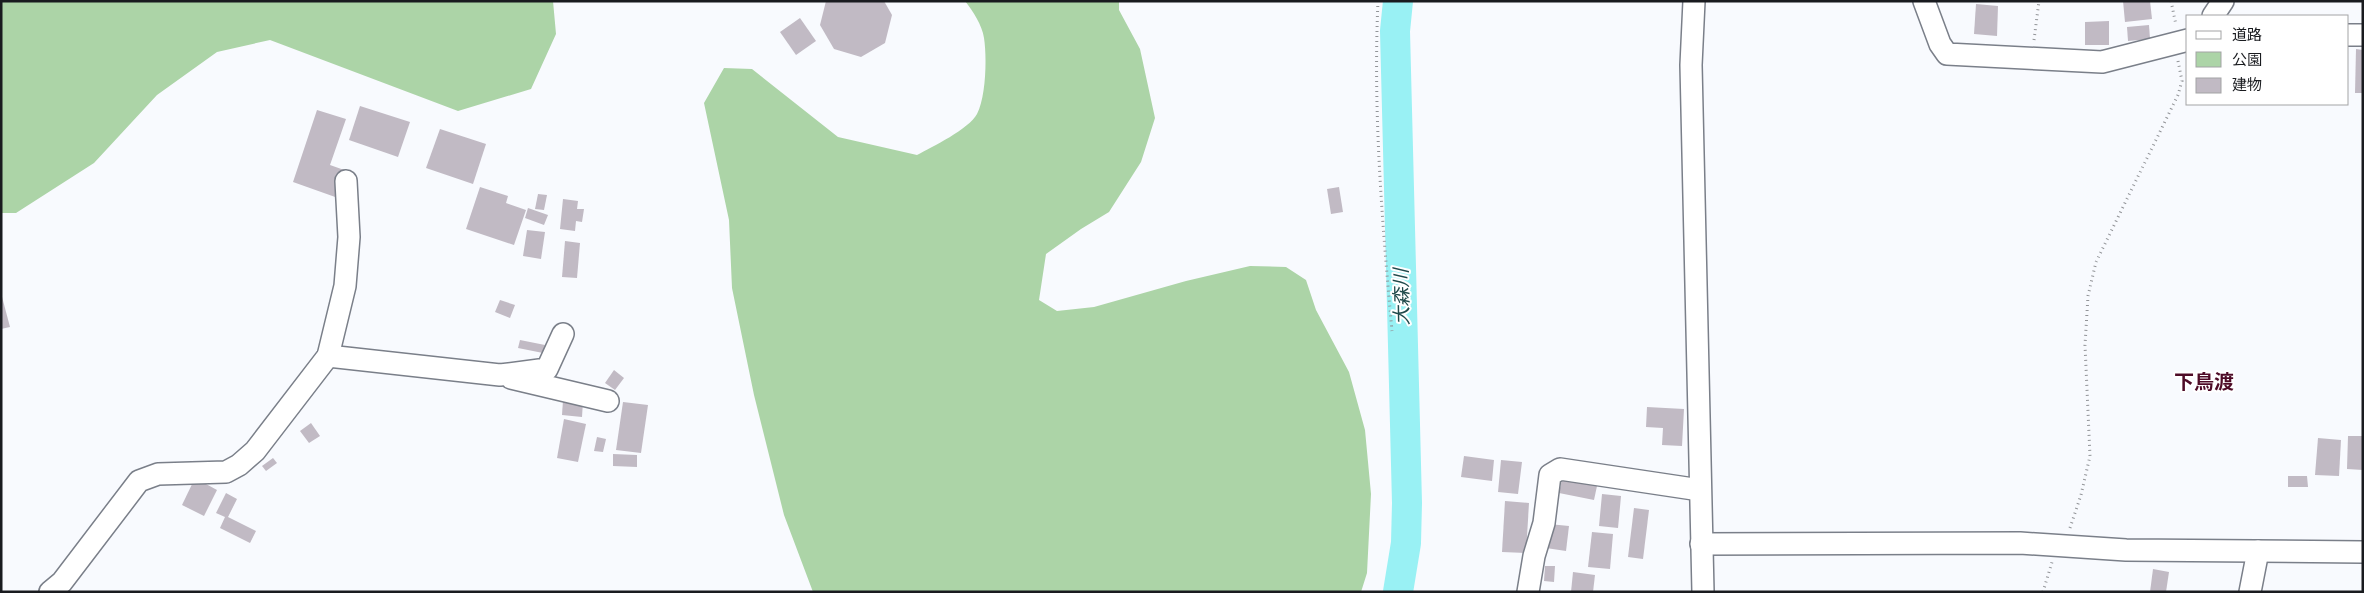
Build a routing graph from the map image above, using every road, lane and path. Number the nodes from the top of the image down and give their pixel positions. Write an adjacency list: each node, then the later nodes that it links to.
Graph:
1 (1378, 1): 13 (path)
2 (1694, 1): 18 (street)
3 (1924, 1): 11 (street)
4 (2039, 1): 11 (path)
5 (2171, 1): 10 (path)
6 (2223, 1): 7 (street)
7 (2215, 15)
8 (2349, 35): 9 (street)
9 (2363, 36)
10 (2184, 41): 11 (street); 20 (path)
11 (2032, 59)
12 (346, 181): 15 (street)
13 (1392, 331)
14 (563, 334): 16 (street)
15 (328, 356): 16 (street); 23 (street)
16 (500, 375): 17 (street)
17 (608, 401)
18 (1700, 490): 19 (street); 24 (street)
19 (1701, 544): 20 (street); 25 (street)
20 (2062, 545): 21 (street); 26 (path)
21 (2258, 551): 22 (street); 27 (street)
22 (2363, 552)
23 (50, 592)
24 (1528, 592)
25 (1702, 592)
26 (2043, 592)
27 (2250, 592)

